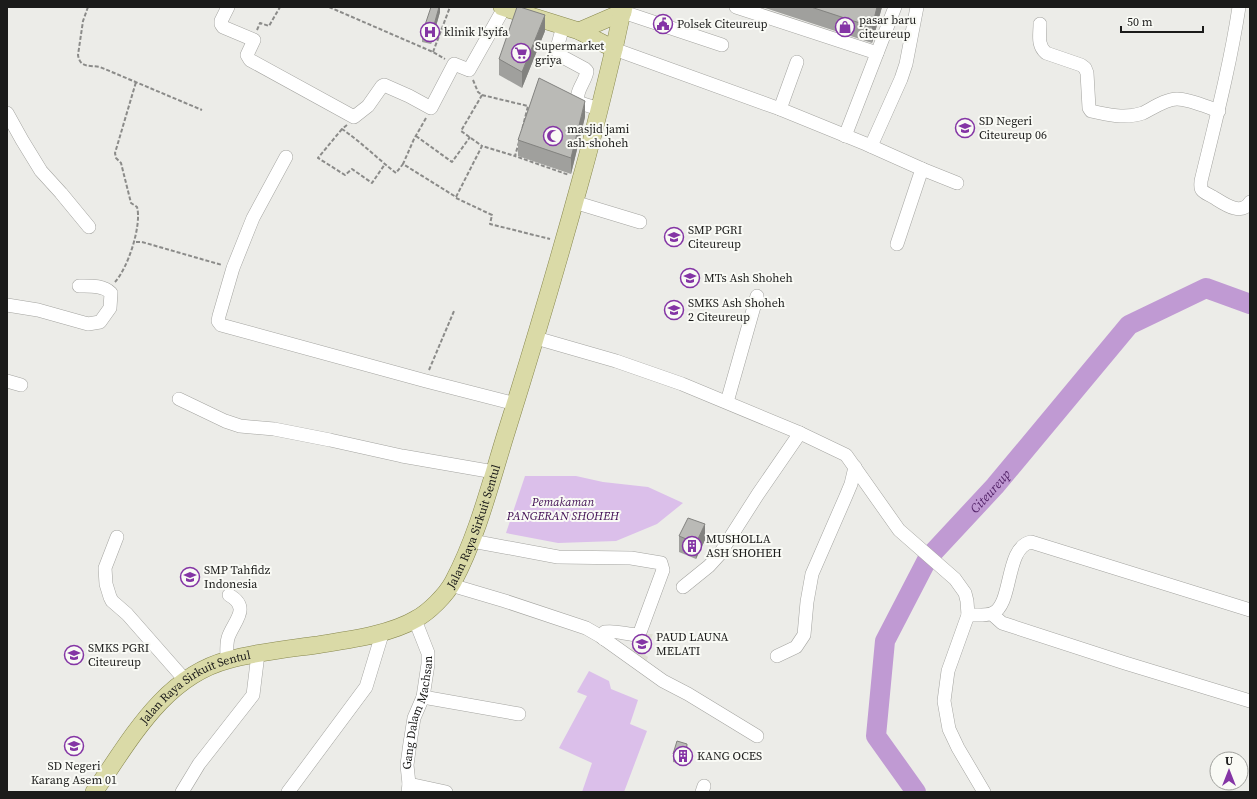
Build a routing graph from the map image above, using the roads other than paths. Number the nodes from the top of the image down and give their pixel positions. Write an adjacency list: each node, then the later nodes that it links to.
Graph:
1 (228, 7): 2 (street)
2 (503, 7): 9 (main road)
3 (736, 7): 14 (street)
4 (895, 7): 14 (street)
5 (911, 7): 21 (street)
6 (917, 7): 21 (street)
7 (1239, 7): 18 (street)
8 (623, 9): 11 (main road); 12 (street); 13 (main road, Jalan Raya Sirkuit Sentul)
9 (532, 11): 11 (main road)
10 (1040, 24): 18 (street)
11 (571, 28): 13 (main road); 16 (street)
12 (722, 45)
13 (614, 49): 16 (main road, Jalan Raya Sirkuit Sentul); 17 (street)
14 (877, 53): 20 (street)
15 (797, 62): 17 (street)
16 (599, 109): 25 (main road, Jalan Raya Sirkuit Sentul)
17 (780, 109): 20 (street)
18 (1219, 111): 26 (street)
19 (7, 113): 28 (street)
20 (845, 136): 21 (street)
21 (869, 145): 23 (street)
22 (286, 157): 38 (street)
23 (922, 170): 24 (street); 29 (street)
24 (957, 183)
25 (574, 202): 27 (street); 33 (main road, Jalan Raya Sirkuit Sentul)
26 (1250, 202)
27 (640, 222)
28 (89, 227)
29 (897, 244)
30 (79, 286): 32 (street)
31 (757, 296): 37 (street)
32 (7, 305)
33 (536, 338): 37 (street); 38 (main road, Jalan Raya Sirkuit Sentul)
34 (7, 381): 35 (street)
35 (21, 385)
36 (179, 399): 41 (street)
37 (727, 402): 39 (street)
38 (516, 404): 41 (main road, Jalan Raya Sirkuit Sentul)
39 (800, 433): 40 (street); 45 (street)
40 (855, 467): 49 (street); 54 (street)
41 (494, 472): 43 (main road, Jalan Raya Sirkuit Sentul)
42 (117, 537): 56 (street)
43 (472, 541): 44 (main road, Jalan Raya Sirkuit Sentul); 52 (street)
44 (451, 585): 50 (main road, Jalan Raya Sirkuit Sentul); 52 (street)
45 (683, 586)
46 (229, 595): 55 (street)
47 (1250, 610): 48 (street)
48 (992, 614): 49 (street); 58 (street)
49 (968, 615): 66 (street)
50 (415, 620): 51 (main road, Jalan Raya Sirkuit Sentul); 57 (street, Gang Dalam Machsan)
51 (383, 631): 53 (main road, Jalan Raya Sirkuit Sentul); 64 (street)
52 (604, 639): 60 (street)
53 (258, 654): 55 (main road, Jalan Raya Sirkuit Sentul); 63 (street)
54 (777, 656)
55 (227, 660): 56 (main road, Jalan Raya Sirkuit Sentul)
56 (184, 680): 62 (main road, Jalan Raya Sirkuit Sentul)
57 (423, 697): 59 (street); 61 (street, Gang Dalam Machsan)
58 (1250, 701)
59 (519, 714)
60 (757, 736)
61 (408, 788): 65 (street)
62 (94, 792)
63 (182, 792)
64 (288, 792)
65 (446, 792)
66 (984, 792)

